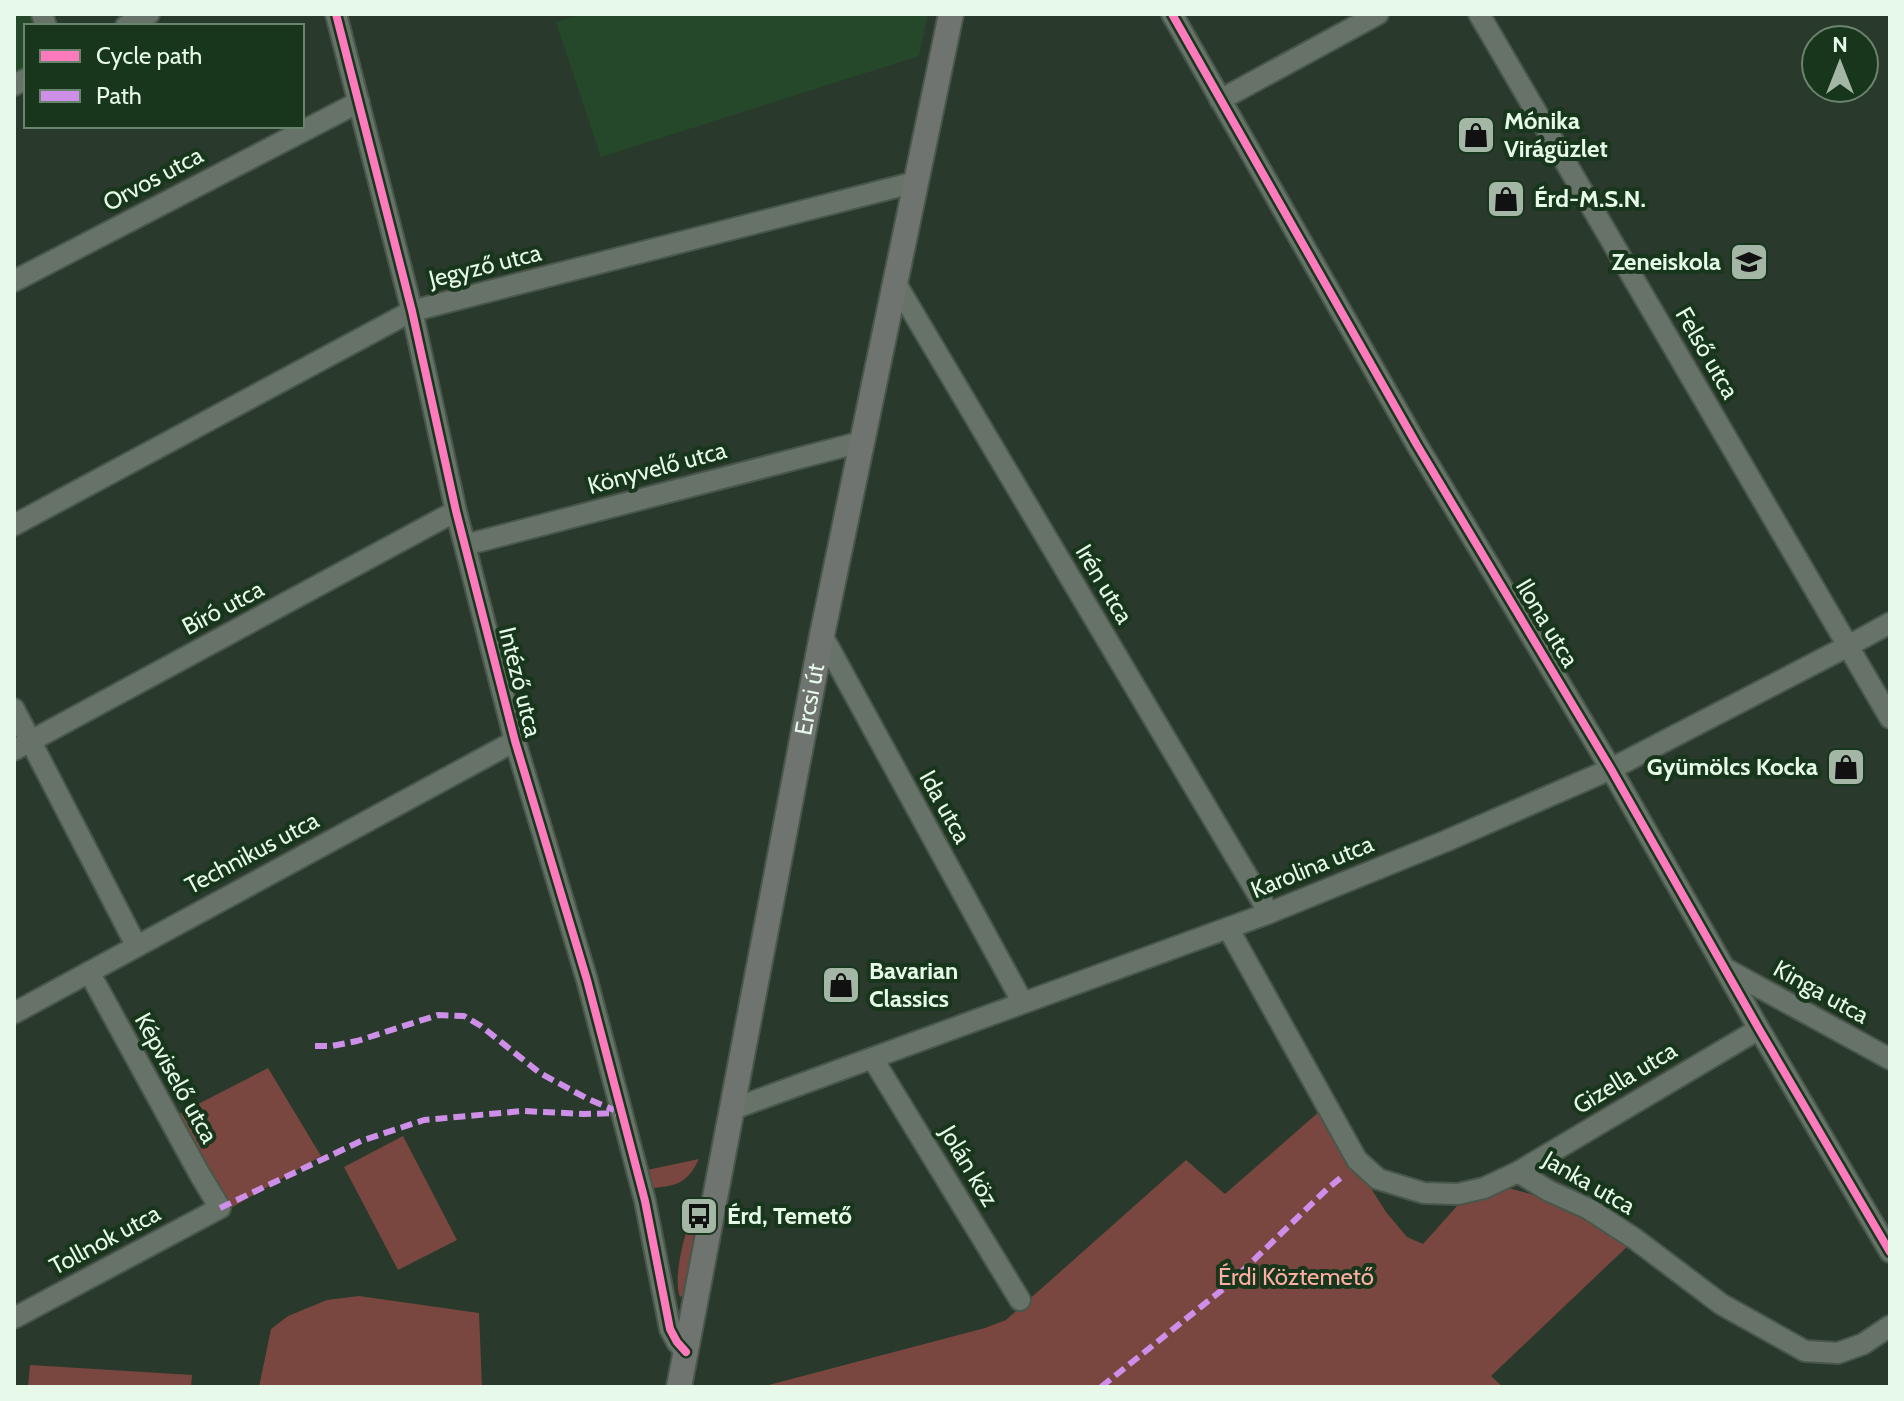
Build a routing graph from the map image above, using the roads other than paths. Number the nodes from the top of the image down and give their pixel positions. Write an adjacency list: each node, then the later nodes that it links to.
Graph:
1 (149, 14): 7 (street)
2 (336, 14): 9 (street, Intéző utca)
3 (951, 14): 10 (main road, Ercsi út)
4 (1172, 14): 8 (street, Ilona utca)
5 (1378, 14): 8 (street)
6 (1479, 14): 20 (street, Felső utca)
7 (130, 24)
8 (1220, 100): 25 (street, Ilona utca)
9 (359, 102): 11 (street, Orvos utca); 13 (street, Intéző utca)
10 (916, 182): 12 (main road, Ercsi út); 13 (street, Jegyző utca)
11 (14, 281)
12 (895, 282): 14 (main road, Ercsi út); 26 (street, Irén utca)
13 (412, 311): 15 (street, Intéző utca); 16 (street, Jegyző utca)
14 (861, 442): 17 (street, Könyvelő utca); 19 (main road, Ercsi út)
15 (456, 511): 17 (street, Intéző utca); 24 (street, Bíró utca)
16 (14, 525)
17 (465, 545): 23 (street, Intéző utca)
18 (1890, 623): 20 (street, Karolina utca)
19 (822, 635): 31 (street, Ida utca); 36 (main road, Ercsi út)
20 (1848, 646): 22 (street, Felső utca); 25 (street, Karolina utca)
21 (14, 709): 24 (street)
22 (1890, 718)
23 (515, 741): 28 (street, Technikus utca); 43 (street, Intéző utca)
24 (23, 745): 28 (street)
25 (1611, 769): 26 (street, Karolina utca); 29 (street, Ilona utca)
26 (1269, 913): 27 (street, Karolina utca)
27 (1228, 928): 31 (street, Karolina utca); 37 (street, Janka utca)
28 (136, 945): 30 (street, Technikus utca)
29 (1726, 969): 33 (street, Ilona utca); 35 (street, Kinga utca)
30 (89, 972): 32 (street, Technikus utca); 38 (street, Képviselő utca)
31 (1023, 1003): 34 (street, Karolina utca)
32 (14, 1013)
33 (1759, 1029): 37 (street, Gizella utca); 39 (street, Ilona utca)
34 (873, 1059): 36 (street, Karolina utca); 40 (street, Jolán köz)
35 (1890, 1059)
36 (733, 1109): 43 (main road, Ercsi út)
37 (1518, 1172): 42 (street, Janka utca)
38 (220, 1208): 41 (street, Tollnok utca)
39 (1890, 1252)
40 (1020, 1300)
41 (14, 1318)
42 (1890, 1326)
43 (686, 1352): 44 (main road, Ercsi út)
44 (679, 1387)

